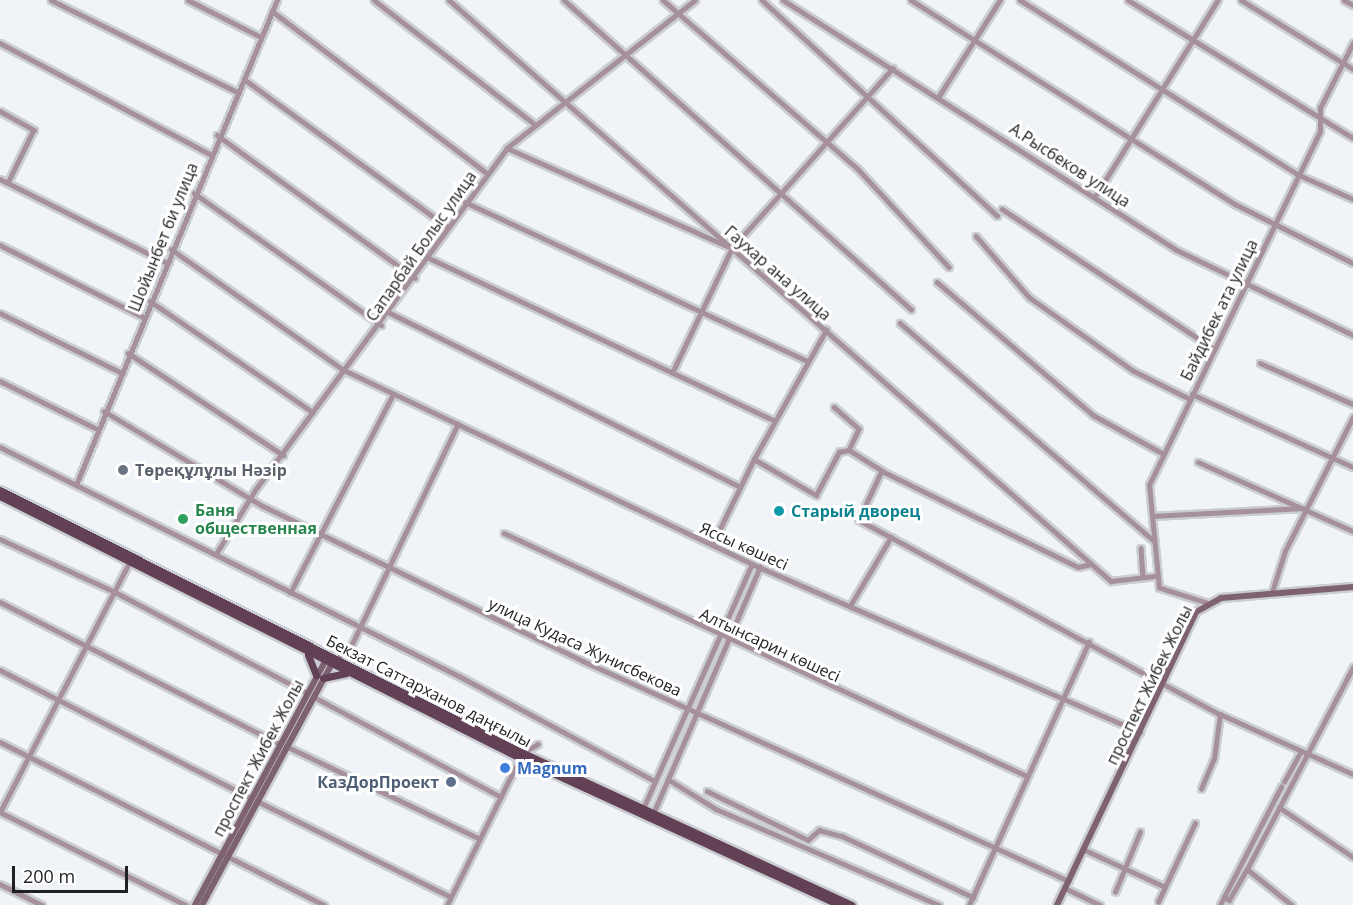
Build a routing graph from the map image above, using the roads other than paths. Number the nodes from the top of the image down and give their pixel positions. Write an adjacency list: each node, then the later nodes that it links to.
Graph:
1 (51, 0): 33 (street)
2 (188, 0): 22 (street)
3 (277, 0): 20 (street, Шойынбет би улица)
4 (374, 0): 39 (street)
5 (449, 0): 18 (street, Гаухар ана улица)
6 (564, 0): 27 (street)
7 (663, 0): 21 (street)
8 (695, 0): 21 (street, Сапарбай Болыс улица)
9 (762, 0): 34 (street)
10 (783, 0): 29 (street, А.Рысбеков улица)
11 (911, 0): 23 (street)
12 (1000, 0): 23 (street)
13 (1020, 0): 32 (street)
14 (1128, 0): 24 (street)
15 (1218, 0): 24 (street)
16 (1242, 0): 28 (street)
17 (1344, 0): 19 (street)
18 (455, 3): 36 (street, Гаухар ана улица)
19 (1353, 5)
20 (272, 11): 22 (street, Шойынбет би улица); 46 (street)
21 (677, 13): 27 (street, Сапарбай Болыс улица); 43 (street)
22 (261, 37): 31 (street, Шойынбет би улица)
23 (975, 40): 35 (street); 41 (street)
24 (1193, 40): 32 (street); 38 (street)
25 (0, 42): 45 (street)
26 (1353, 43): 28 (street, Байдибек ата улица)
27 (620, 55): 36 (street, Сапарбай Болыс улица); 52 (street)
28 (1344, 64): 30 (street); 38 (street, Байдибек ата улица)
29 (893, 68): 34 (street); 35 (street, А.Рысбеков улица)
30 (1353, 69)
31 (244, 79): 33 (street, Шойынбет би улица); 58 (street)
32 (1161, 89): 41 (street); 47 (street)
33 (237, 92): 40 (street, Шойынбет би улица)
34 (868, 96): 43 (street); 56 (street)
35 (939, 96): 51 (street, А.Рысбеков улица)
36 (564, 99): 39 (street, Сапарбай Болыс улица); 61 (street, Гаухар ана улица)
37 (0, 111): 49 (street)
38 (1321, 122): 42 (street); 47 (street, Байдибек ата улица)
39 (533, 123): 44 (street, Сапарбай Болыс улица)
40 (217, 135): 45 (street, Шойынбет би улица); 67 (street)
41 (1132, 138): 51 (street); 57 (street)
42 (1353, 138)
43 (826, 142): 52 (street); 66 (street)
44 (507, 148): 46 (street, Сапарбай Болыс улица); 61 (street)
45 (210, 154): 50 (street, Шойынбет би улица)
46 (487, 174): 54 (street, Сапарбай Болыс улица)
47 (1297, 174): 53 (street); 57 (street, Байдибек ата улица)
48 (0, 179): 49 (street)
49 (8, 183): 64 (street)
50 (194, 193): 62 (street, Шойынбет би улица); 77 (street)
51 (1096, 195): 69 (street, А.Рысбеков улица)
52 (779, 196): 61 (street); 72 (street)
53 (1353, 199)
54 (465, 202): 58 (street, Сапарбай Болыс улица); 71 (street)
55 (1002, 209): 80 (street)
56 (997, 215)
57 (1273, 226): 65 (street); 69 (street, Байдибек ата улица)
58 (448, 227): 63 (street, Сапарбай Болыс улица)
59 (976, 236): 89 (street)
60 (0, 245): 75 (street)
61 (732, 248): 71 (street); 78 (street, Гаухар ана улица)
62 (171, 249): 64 (street, Шойынбет би улица); 84 (street, Яссы көшесі)
63 (429, 258): 67 (street, Сапарбай Болыс улица); 86 (street)
64 (165, 262): 70 (street, Шойынбет би улица)
65 (1353, 263)
66 (949, 267)
67 (415, 278): 74 (street, Сапарбай Болыс улица)
68 (937, 282): 100 (street)
69 (1244, 286): 79 (street, А.Рысбеков улица); 80 (street, Байдибек ата улица)
70 (150, 301): 75 (street, Шойынбет би улица); 93 (street)
71 (701, 308): 82 (street); 86 (street)
72 (911, 309)
73 (0, 312): 85 (street)
74 (390, 313): 77 (street, Сапарбай Болыс улица); 108 (street)
75 (143, 317): 81 (street, Шойынбет би улица)
76 (900, 323): 120 (street)
77 (381, 325): 84 (street, Сапарбай Болыс улица)
78 (826, 330): 82 (street); 126 (street, Гаухар ана улица)
79 (1353, 335)
80 (1214, 349): 89 (street, Байдибек ата улица)
81 (128, 353): 85 (street, Шойынбет би улица); 101 (street)
82 (806, 360): 95 (street)
83 (1260, 363): 90 (street)
84 (344, 370): 88 (street, Яссы көшесі); 93 (street, Сапарбай Болыс улица)
85 (120, 372): 92 (street, Шойынбет би улица)
86 (672, 373): 95 (street)
87 (0, 381): 97 (street)
88 (393, 394): 96 (street, Яссы көшесі); 115 (street)
89 (1191, 397): 100 (street, Байдибек ата улица); 102 (street)
90 (1353, 404)
91 (834, 407): 99 (street)
92 (104, 411): 97 (street, Шойынбет би улица); 111 (street, улица Кудаса Жунисбекова)
93 (313, 412): 101 (street, Сапарбай Болыс улица)
94 (1353, 417): 102 (street)
95 (772, 420): 103 (street)
96 (458, 424): 121 (street, Яссы көшесі); 127 (street)
97 (97, 429): 107 (street, Шойынбет би улица)
98 (0, 447): 107 (street)
99 (849, 450): 103 (street); 106 (street)
100 (1164, 454): 113 (street, Байдибек ата улица)
101 (283, 455): 111 (street, Сапарбай Болыс улица)
102 (1331, 458): 105 (street); 112 (street)
103 (754, 459): 108 (street)
104 (1198, 462): 112 (street)
105 (1353, 468)
106 (882, 471): 117 (street); 126 (street)
107 (76, 485): 123 (street)
108 (740, 487): 121 (street)
109 (0, 490): 119 (main road, Бекзат Саттарханов даңғылы)
110 (0, 496): 119 (main road, Бекзат Саттарханов даңғылы)
111 (249, 500): 115 (street, улица Кудаса Жунисбекова); 123 (street, Сапарбай Болыс улица)
112 (1306, 508): 113 (street); 114 (street); 133 (street)
113 (1152, 516): 120 (street, Байдибек ата улица)
114 (1353, 531)
115 (321, 534): 127 (street, улица Кудаса Жунисбекова); 134 (street)
116 (504, 534): 139 (street, Алтынсарин көшесі)
117 (891, 537): 137 (street); 141 (street)
118 (0, 539): 132 (street)
119 (95, 541): 124 (main road, Бекзат Саттарханов даңғылы)
120 (1154, 541): 130 (street, Байдибек ата улица)
121 (712, 545): 125 (street, Яссы көшесі)
122 (1141, 548): 129 (street)
123 (216, 554): 134 (street)
124 (131, 559): 132 (street); 142 (main road, Бекзат Саттарханов даңғылы)
125 (752, 564): 128 (street, Яссы көшесі); 139 (street)
126 (1091, 564): 129 (street, Гаухар ана улица)
127 (388, 565): 138 (street); 153 (street, улица Кудаса Жунисбекова)
128 (760, 567): 137 (street, Яссы көшесі); 140 (street)
129 (1143, 574): 130 (street)
130 (1155, 576): 136 (street)
131 (1353, 587): 133 (main road, проспект Жибек Жолы)
132 (115, 592): 143 (street); 150 (street)
133 (1272, 592): 136 (main road, проспект Жибек Жолы)
134 (290, 593): 138 (street)
135 (0, 602): 143 (street)
136 (1207, 603): 149 (main road, проспект Жибек Жолы)
137 (850, 606): 152 (street, Яссы көшесі)
138 (360, 627): 144 (street); 167 (street)
139 (720, 635): 140 (street, Алтынсарин көшесі); 153 (street)
140 (729, 640): 154 (street); 165 (street, Алтынсарин көшесі)
141 (1089, 642): 149 (street); 152 (street)
142 (299, 645): 144 (main road, Бекзат Саттарханов даңғылы); 148 (main road)
143 (86, 646): 151 (street); 159 (street)
144 (332, 659): 147 (main road, Бекзат Саттарханов даңғылы); 148 (main road, проспект Жибек Жолы); 163 (main road, Бекзат Саттарханов даңғылы)
145 (1353, 667): 161 (street)
146 (0, 670): 151 (street)
147 (353, 674): 148 (main road); 163 (main road, Бекзат Саттарханов даңғылы)
148 (320, 677): 150 (main road, проспект Жибек Жолы)
149 (1163, 683): 155 (street); 156 (main road, проспект Жибек Жолы)
150 (310, 695): 159 (main road, проспект Жибек Жолы); 170 (street)
151 (58, 700): 162 (street); 171 (street)
152 (1063, 700): 156 (street, Яссы көшесі); 165 (street)
153 (688, 709): 154 (street, улица Кудаса Жунисбекова); 167 (street)
154 (697, 713): 166 (street); 180 (street, улица Кудаса Жунисбекова)
155 (1220, 714): 160 (street); 168 (street)
156 (1140, 732): 181 (main road, проспект Жибек Жолы)
157 (0, 742): 162 (street)
158 (538, 744): 163 (street)
159 (283, 745): 171 (main road, проспект Жибек Жолы); 179 (street)
160 (1301, 751): 161 (street); 193 (street)
161 (1310, 752): 164 (street); 172 (street)
162 (27, 756): 173 (street); 182 (street)
163 (521, 756): 170 (street); 174 (main road, Бекзат Саттарханов даңғылы)
164 (1353, 774)
165 (1028, 776): 180 (street)
166 (668, 779): 175 (street); 203 (street)
167 (655, 781): 174 (street)
168 (1200, 789)
169 (707, 791): 192 (street)
170 (501, 797): 179 (street)
171 (254, 799): 182 (main road, проспект Жибек Жолы); 191 (street)
172 (1279, 807): 183 (street); 185 (street)
173 (0, 812): 196 (street)
174 (641, 812): 175 (main road, Бекзат Саттарханов даңғылы)
175 (652, 816): 178 (main road, Бекзат Саттарханов даңғылы)
176 (1195, 823): 188 (street)
177 (1140, 832): 184 (street)
178 (693, 835): 201 (main road, Бекзат Саттарханов даңғылы); 202 (main road, Бекзат Саттарханов даңғылы)
179 (480, 839): 191 (street)
180 (995, 849): 186 (street, улица Кудаса Жунисбекова); 192 (street)
181 (1085, 850): 184 (street); 186 (main road, проспект Жибек Жолы)
182 (225, 856): 197 (main road, проспект Жибек Жолы); 198 (main road, проспект Жибек Жолы); 199 (street)
183 (1353, 857)
184 (1125, 869): 188 (street); 190 (street)
185 (1247, 869): 193 (street); 208 (street)
186 (1069, 881): 189 (main road, проспект Жибек Жолы)
187 (0, 884): 195 (street)
188 (1165, 887): 194 (street)
189 (1065, 888): 205 (main road, проспект Жибек Жолы); 206 (street)
190 (1115, 892)
191 (451, 897): 200 (street)
192 (973, 897): 204 (street)
193 (1228, 901): 207 (street)
194 (1158, 902)
195 (42, 905)
196 (186, 905)
197 (195, 905)
198 (202, 905)
199 (324, 905)
200 (447, 905)
201 (840, 905)
202 (852, 905)
203 (939, 905)
204 (969, 905)
205 (1057, 905)
206 (1100, 905)
207 (1220, 905)
208 (1293, 905)

